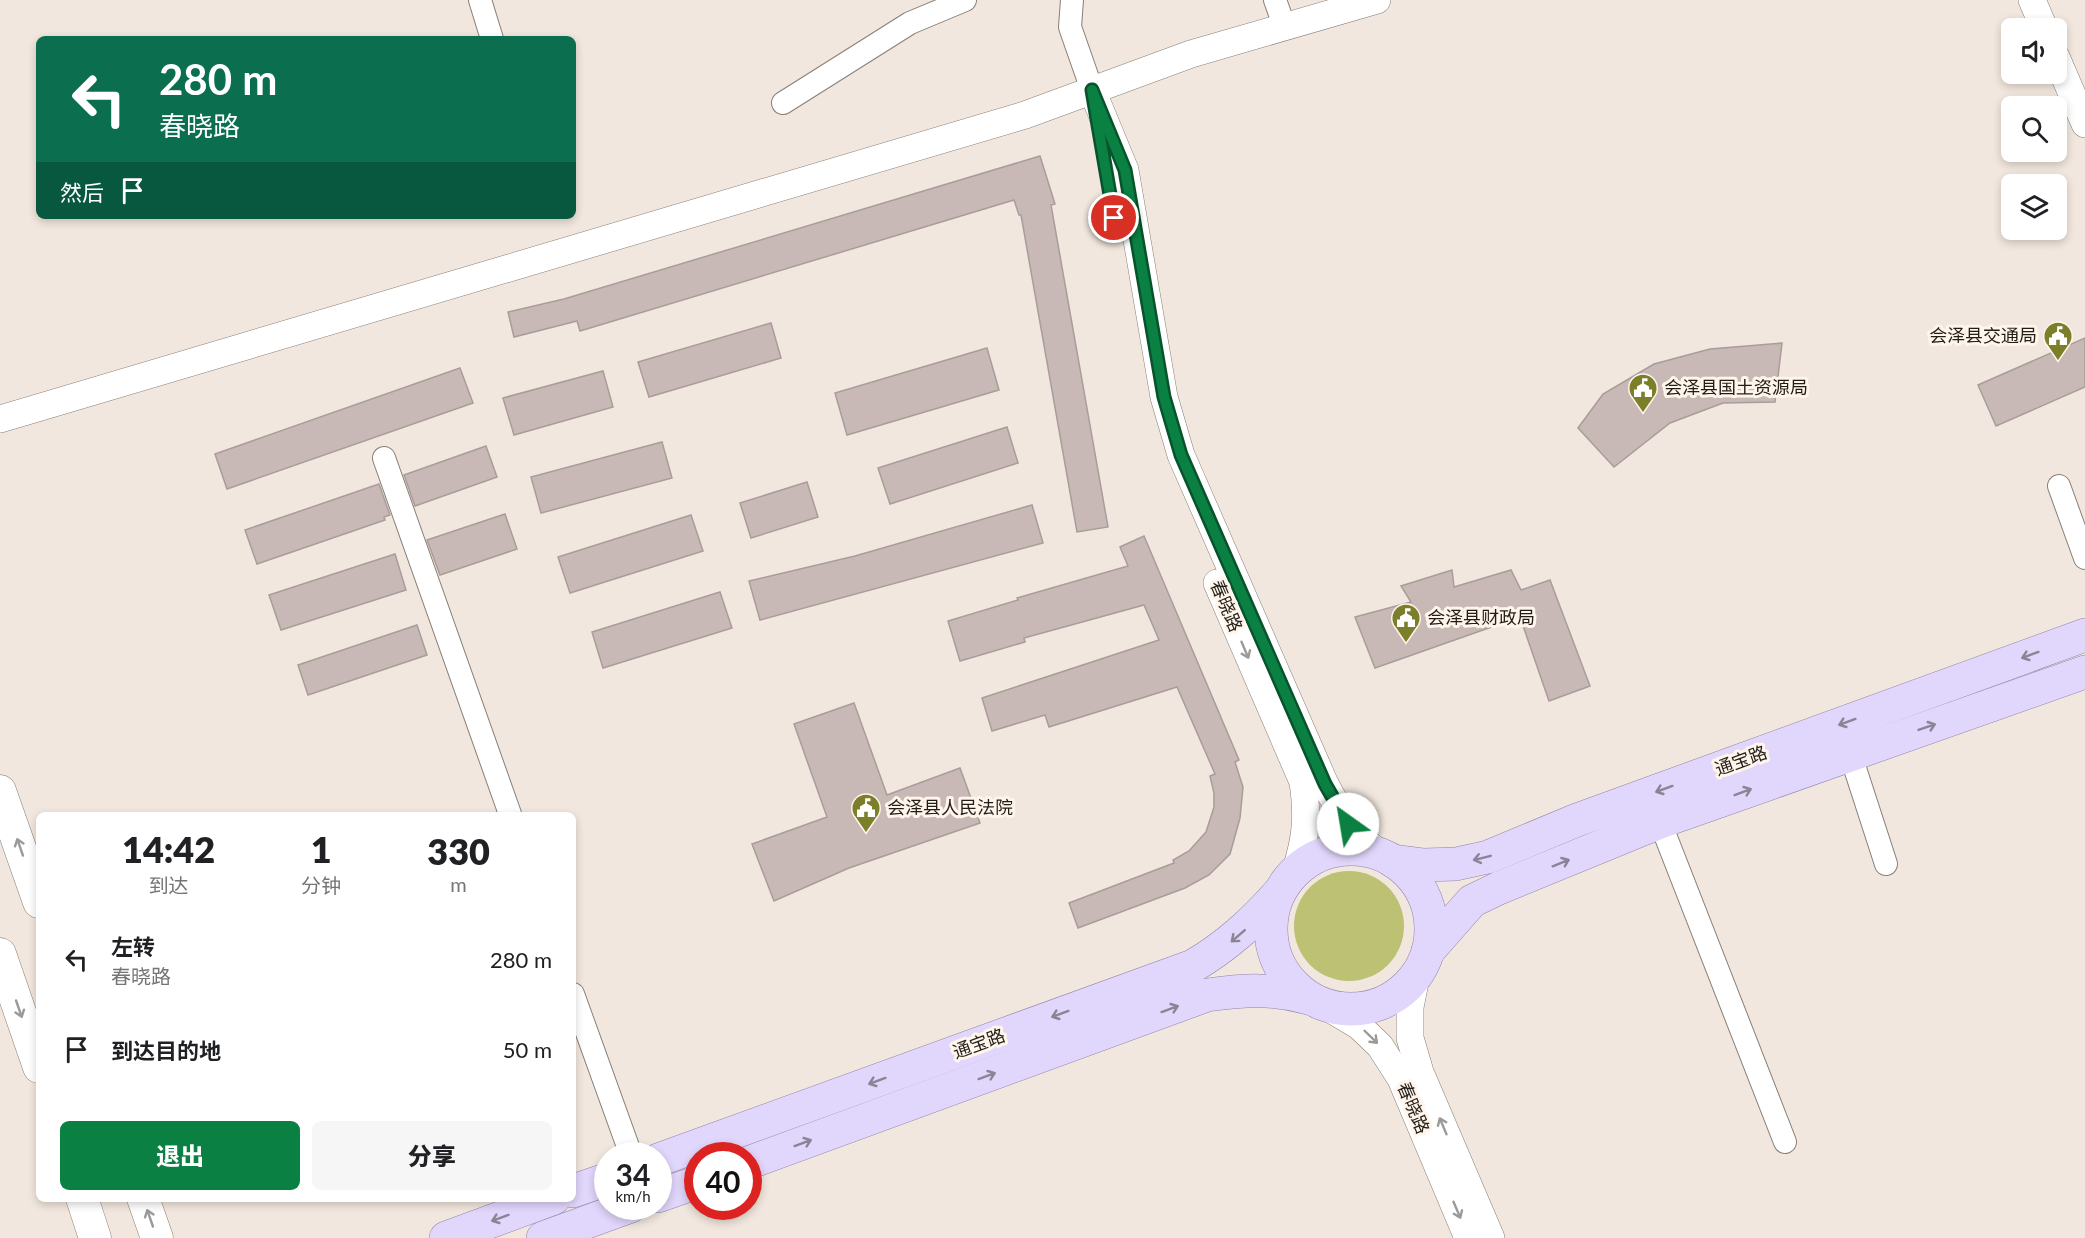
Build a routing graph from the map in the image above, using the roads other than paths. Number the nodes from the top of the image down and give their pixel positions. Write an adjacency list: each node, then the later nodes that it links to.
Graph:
1 (480, 0): 9 (street)
2 (965, 0): 12 (street)
3 (1072, 0): 11 (street)
4 (1275, 0): 8 (street)
5 (1377, 0): 8 (street)
6 (2032, 0): 7 (street)
7 (2040, 18)
8 (1285, 28): 11 (street)
9 (491, 36)
10 (2067, 82): 13 (street)
11 (1092, 90): 14 (street); 24 (street, 春晓路); 26 (street, 春晓路, one-way to 26)
12 (783, 103)
13 (2085, 124)
14 (0, 419)
15 (384, 458): 22 (street)
16 (2059, 486): 17 (street)
17 (2085, 558)
18 (2085, 635): 24 (main road, 通宝路, one-way to 24)
19 (2085, 672): 20 (main road, one-way to 19)
20 (1850, 753): 23 (main road, one-way to 20); 25 (street)
21 (0, 791): 27 (main road, one-way to 21)
22 (509, 812)
23 (1660, 822): 29 (main road, one-way to 23); 34 (street)
24 (1386, 857): 26 (main road); 29 (main road)
25 (1886, 864)
26 (1287, 882): 30 (main road); 35 (main road, 通宝路, one-way to 35)
27 (36, 893)
28 (0, 954): 32 (main road, one-way to 32)
29 (1422, 964): 30 (main road); 48 (street, 春晓路, one-way to 29)
30 (1316, 1001): 36 (main road, 通宝路, one-way to 30); 47 (street, 春晓路, one-way to 47)
31 (576, 1002): 33 (street)
32 (36, 1058)
33 (626, 1142)
34 (1785, 1142)
35 (672, 1155)
36 (762, 1158)
37 (594, 1184): 38 (main road)
38 (576, 1190)
39 (83, 1202): 43 (main road)
40 (144, 1202): 44 (main road, one-way to 40)
41 (543, 1202): 45 (main road, one-way to 45)
42 (594, 1219): 46 (main road)
43 (95, 1238)
44 (157, 1238)
45 (446, 1238)
46 (543, 1238)
47 (1468, 1238)
48 (1491, 1238)

